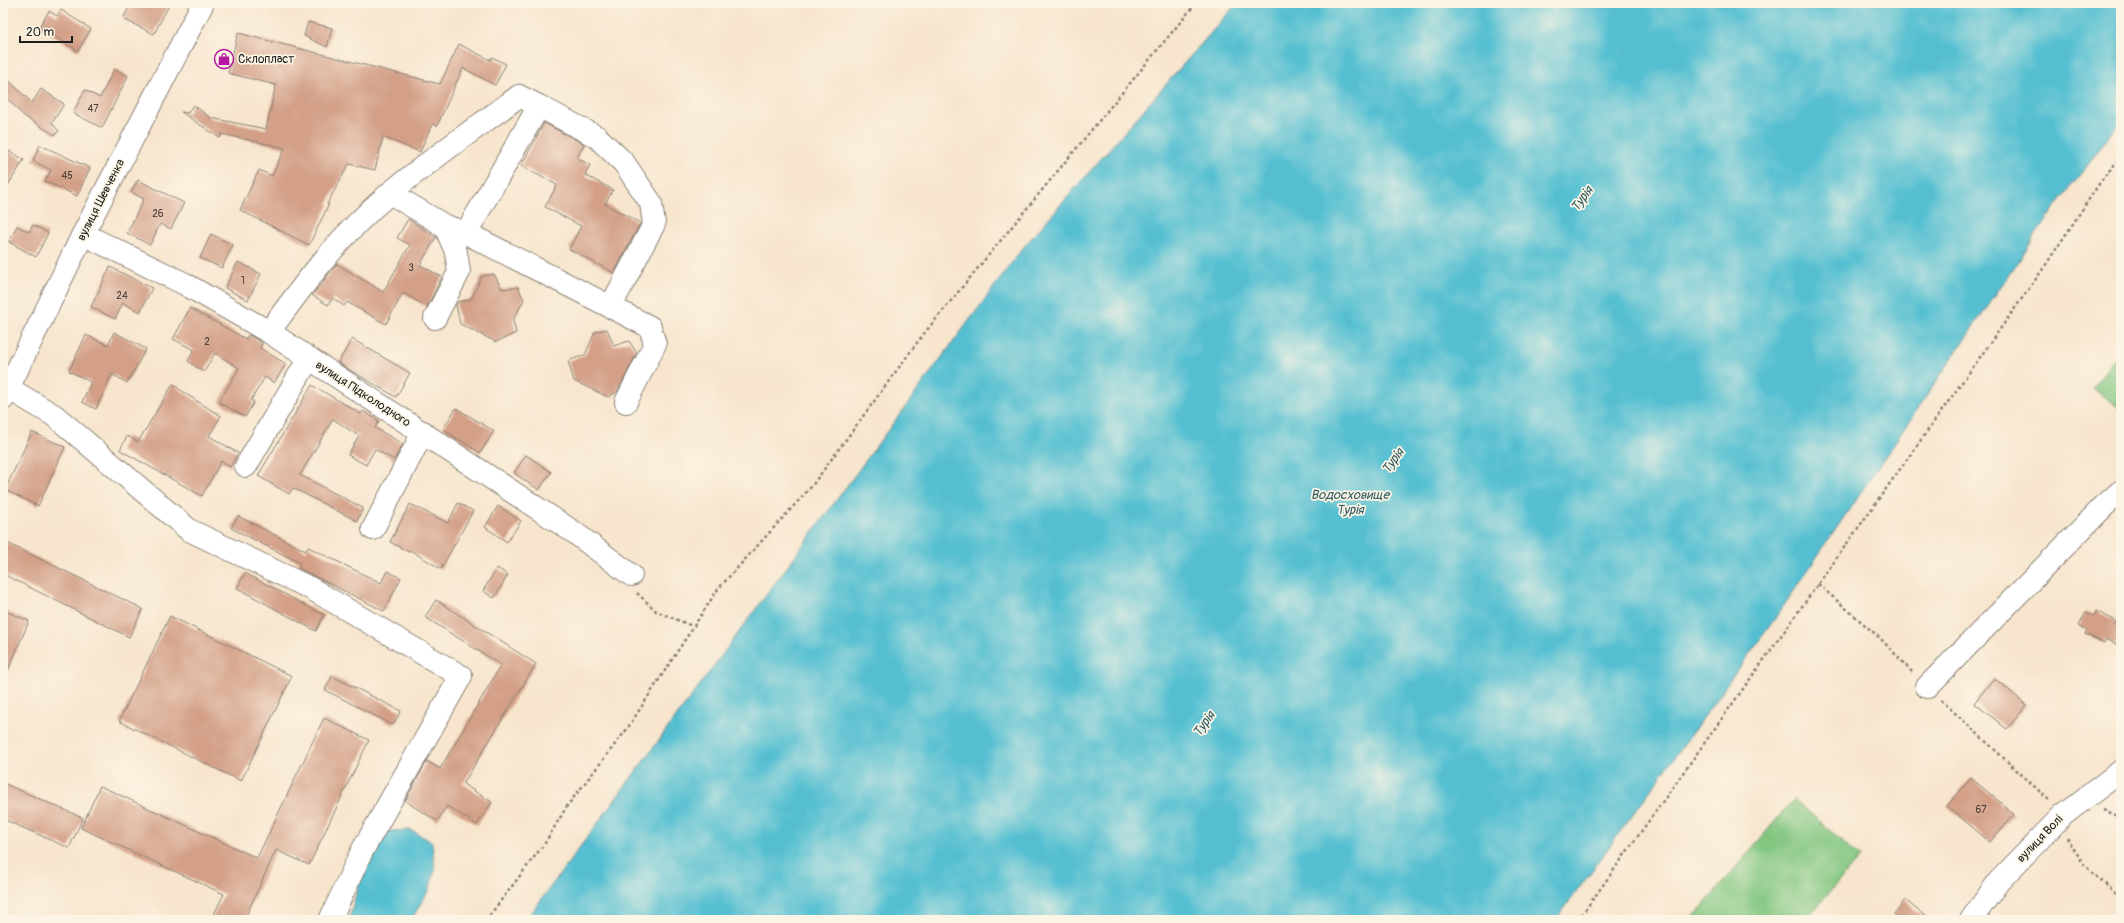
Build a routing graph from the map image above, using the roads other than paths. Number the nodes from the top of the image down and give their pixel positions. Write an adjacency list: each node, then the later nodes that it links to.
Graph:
1 (203, 3): 6 (street, вулиця Шевченка)
2 (539, 106): 3 (street); 5 (street); 7 (street)
3 (390, 193): 4 (street); 9 (street)
4 (445, 226): 5 (street); 8 (street)
5 (466, 233): 7 (street)
6 (83, 234): 9 (street, вулиця Підколодного); 11 (street, вулиця Шевченка)
7 (611, 306): 12 (street)
8 (435, 318)
9 (270, 332): 10 (street, вулиця Підколодного)
10 (309, 358): 13 (street, вулиця Підколодного); 14 (street)
11 (4, 391): 20 (street)
12 (626, 402)
13 (423, 432): 16 (street); 17 (street, вулиця Підколодного)
14 (246, 466)
15 (2121, 491): 18 (street)
16 (373, 529)
17 (631, 575)
18 (1927, 687)
19 (2121, 771): 21 (street, вулиця Волі)
20 (330, 920)
21 (1971, 920)

